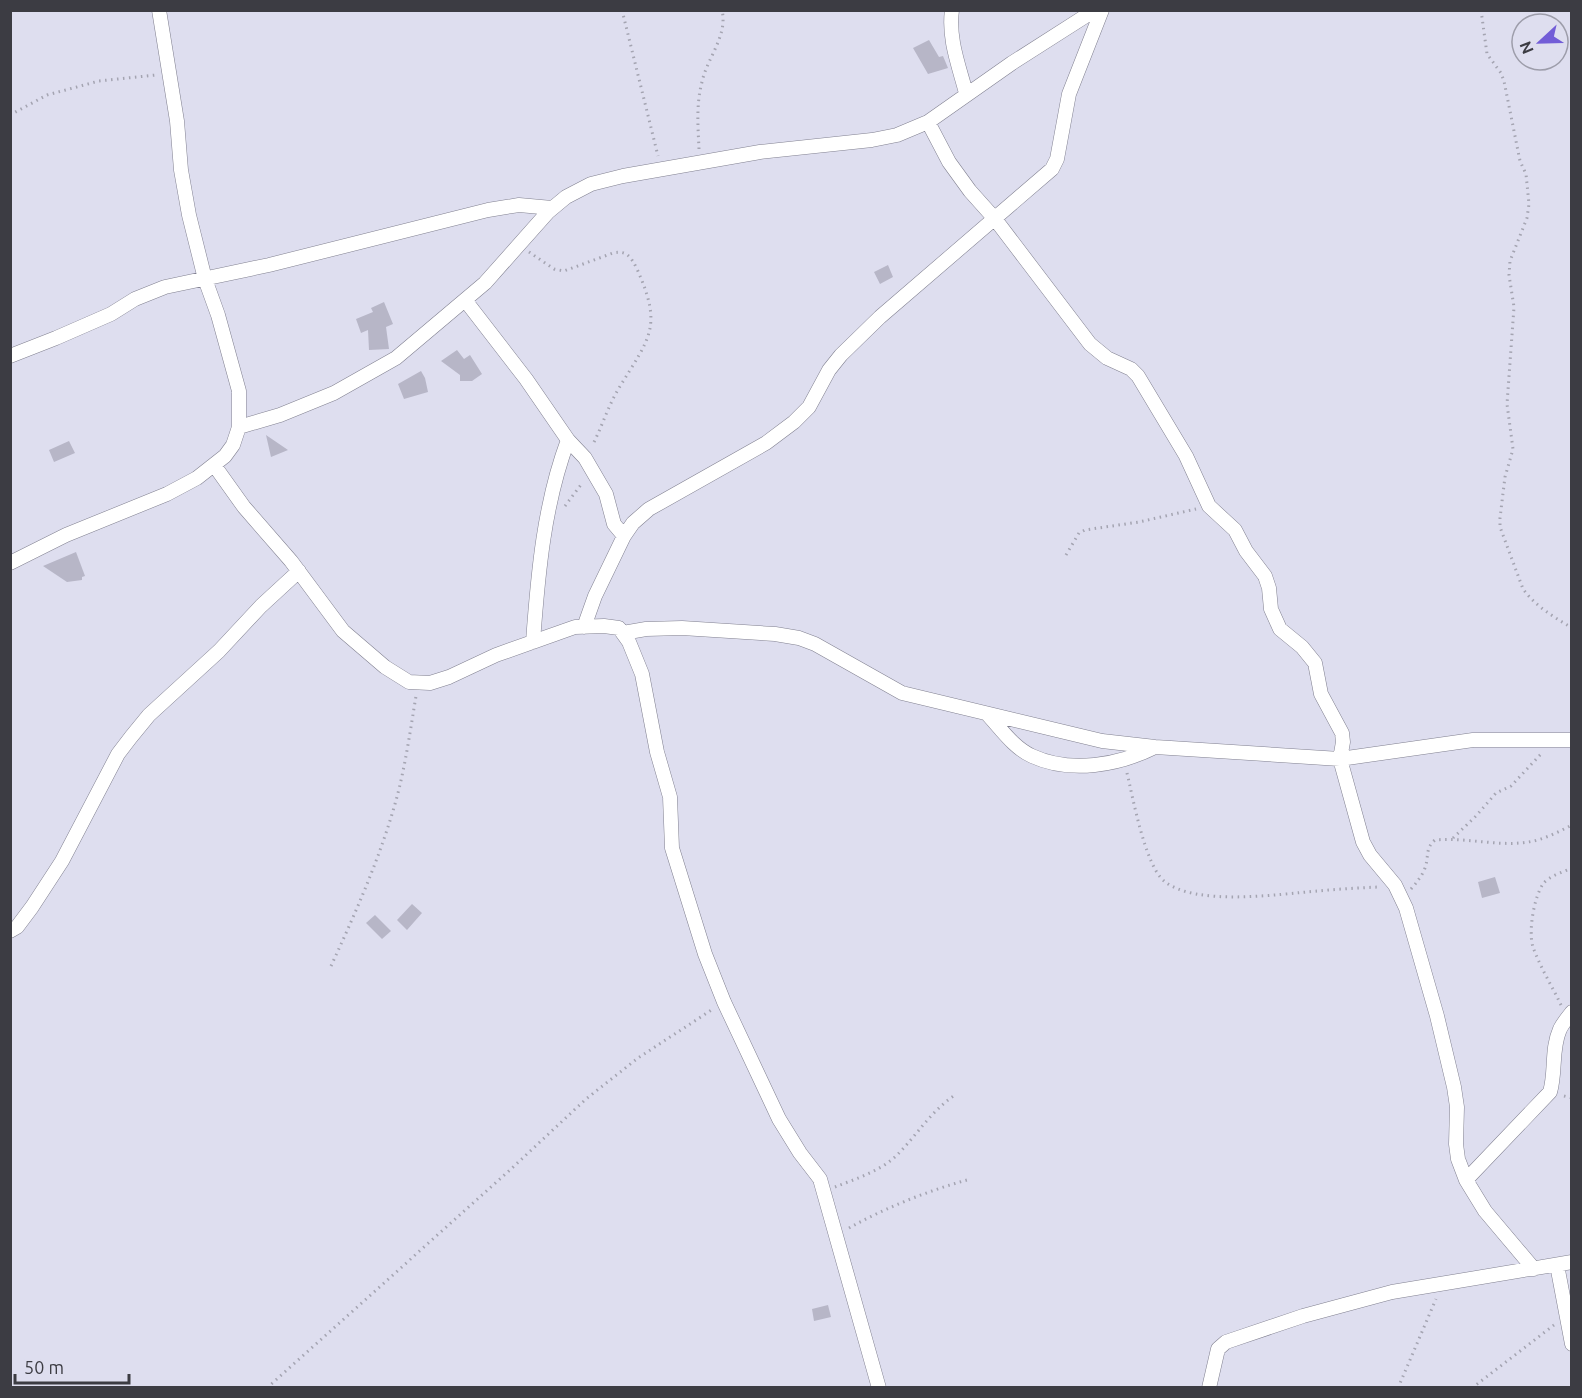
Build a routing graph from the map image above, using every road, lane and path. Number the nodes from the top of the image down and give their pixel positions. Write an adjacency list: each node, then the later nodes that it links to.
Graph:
1 (159, 10): 8 (street)
2 (622, 10): 13 (path)
3 (722, 10): 12 (path)
4 (952, 10): 9 (street)
5 (1095, 10): 9 (street)
6 (1102, 10): 15 (street)
7 (1481, 10): 32 (path)
8 (170, 73): 10 (path); 17 (street)
9 (966, 93): 11 (street)
10 (10, 115)
11 (928, 122): 12 (street); 15 (street)
12 (699, 162): 13 (street)
13 (661, 170): 14 (street)
14 (552, 208): 16 (street); 17 (street)
15 (994, 219): 25 (street); 27 (street)
16 (520, 244): 18 (street); 22 (path)
17 (205, 279): 19 (street); 20 (street)
18 (465, 300): 20 (street); 21 (street)
19 (10, 356)
20 (239, 427): 23 (street)
21 (568, 440): 22 (street); 34 (street)
22 (585, 458): 24 (street)
23 (214, 465): 29 (street); 30 (street)
24 (594, 476): 26 (path); 27 (street)
25 (1209, 506): 28 (path); 40 (street)
26 (561, 510)
27 (624, 536): 31 (street)
28 (1066, 555)
29 (10, 563)
30 (299, 571): 35 (street); 47 (street)
31 (584, 627): 33 (street); 34 (street)
32 (1572, 628)
33 (623, 633): 36 (street); 49 (street)
34 (533, 642): 35 (street)
35 (418, 682): 48 (path)
36 (988, 715): 39 (street); 41 (street)
37 (1554, 740): 38 (street); 40 (street); 43 (path)
38 (1572, 740)
39 (1155, 747): 40 (street); 41 (street)
40 (1340, 759): 45 (street)
41 (1124, 760): 45 (path)
42 (1572, 825): 43 (path)
43 (1452, 839): 46 (path)
44 (1572, 868): 50 (path)
45 (1395, 885): 46 (street)
46 (1402, 898): 53 (street)
47 (10, 932)
48 (331, 966)
49 (724, 1002): 54 (street); 62 (path)
50 (1570, 1015): 53 (street)
51 (955, 1095): 54 (path)
52 (967, 1180): 55 (path)
53 (1466, 1180): 58 (street)
54 (824, 1192): 55 (street)
55 (836, 1234): 63 (street)
56 (1572, 1262): 57 (street)
57 (1557, 1265): 58 (street); 60 (street)
58 (1534, 1269): 59 (street)
59 (1443, 1283): 64 (street); 65 (path)
60 (1566, 1316): 61 (street); 66 (path)
61 (1572, 1344)
62 (267, 1388)
63 (879, 1388)
64 (1209, 1388)
65 (1398, 1388)
66 (1472, 1388)

